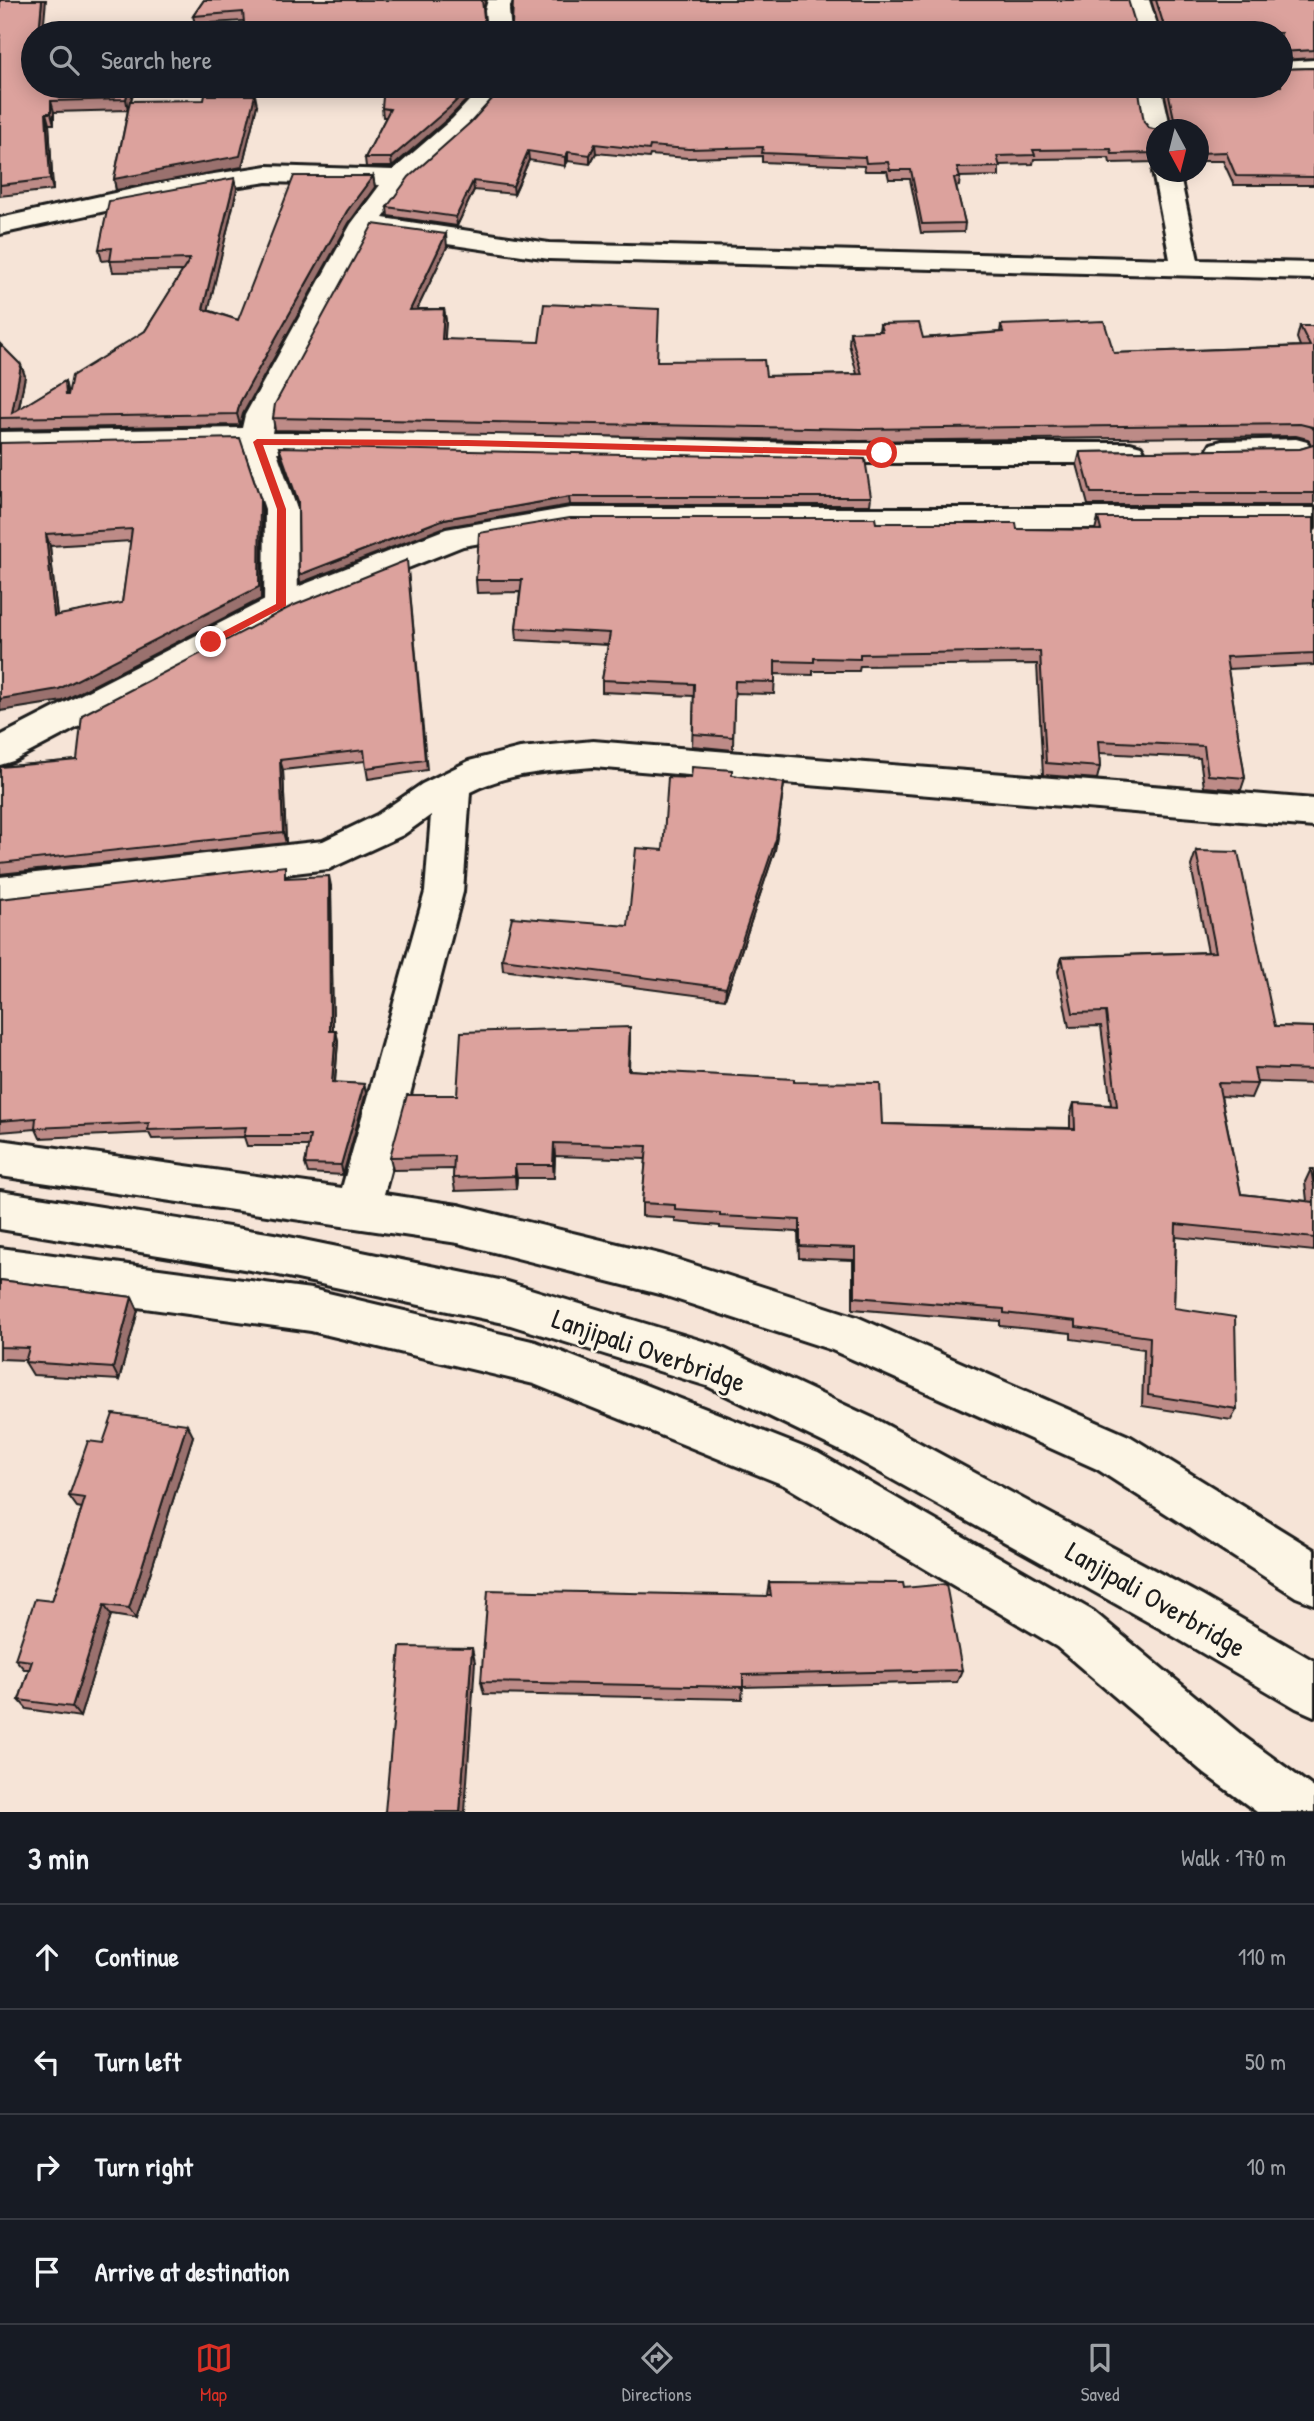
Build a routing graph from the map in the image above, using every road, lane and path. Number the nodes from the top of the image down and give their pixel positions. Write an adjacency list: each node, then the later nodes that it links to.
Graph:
1 (500, 0): 3 (street)
2 (1137, 0): 4 (street)
3 (498, 21)
4 (1144, 21)
5 (1314, 67): 6 (street)
6 (1293, 68)
7 (486, 98): 10 (street)
8 (1151, 98): 9 (street)
9 (1156, 119)
10 (400, 178): 12 (street); 13 (street)
11 (1168, 182): 14 (street)
12 (365, 224): 14 (street); 16 (street)
13 (0, 226)
14 (1186, 269): 15 (street)
15 (1314, 271)
16 (256, 439): 17 (street); 20 (street); 22 (street)
17 (0, 442)
18 (1296, 449): 19 (street)
19 (1200, 452)
20 (1159, 453)
21 (1314, 518): 22 (street)
22 (281, 606): 23 (street)
23 (0, 752)
24 (452, 786): 25 (street); 26 (street); 29 (street)
25 (1314, 813)
26 (0, 892)
27 (0, 1158): 29 (street)
28 (0, 1210): 32 (street, Lanjipali Overbridge)
29 (358, 1210): 31 (street)
30 (0, 1268): 33 (street)
31 (1314, 1578)
32 (1314, 1690)
33 (1302, 1812)

